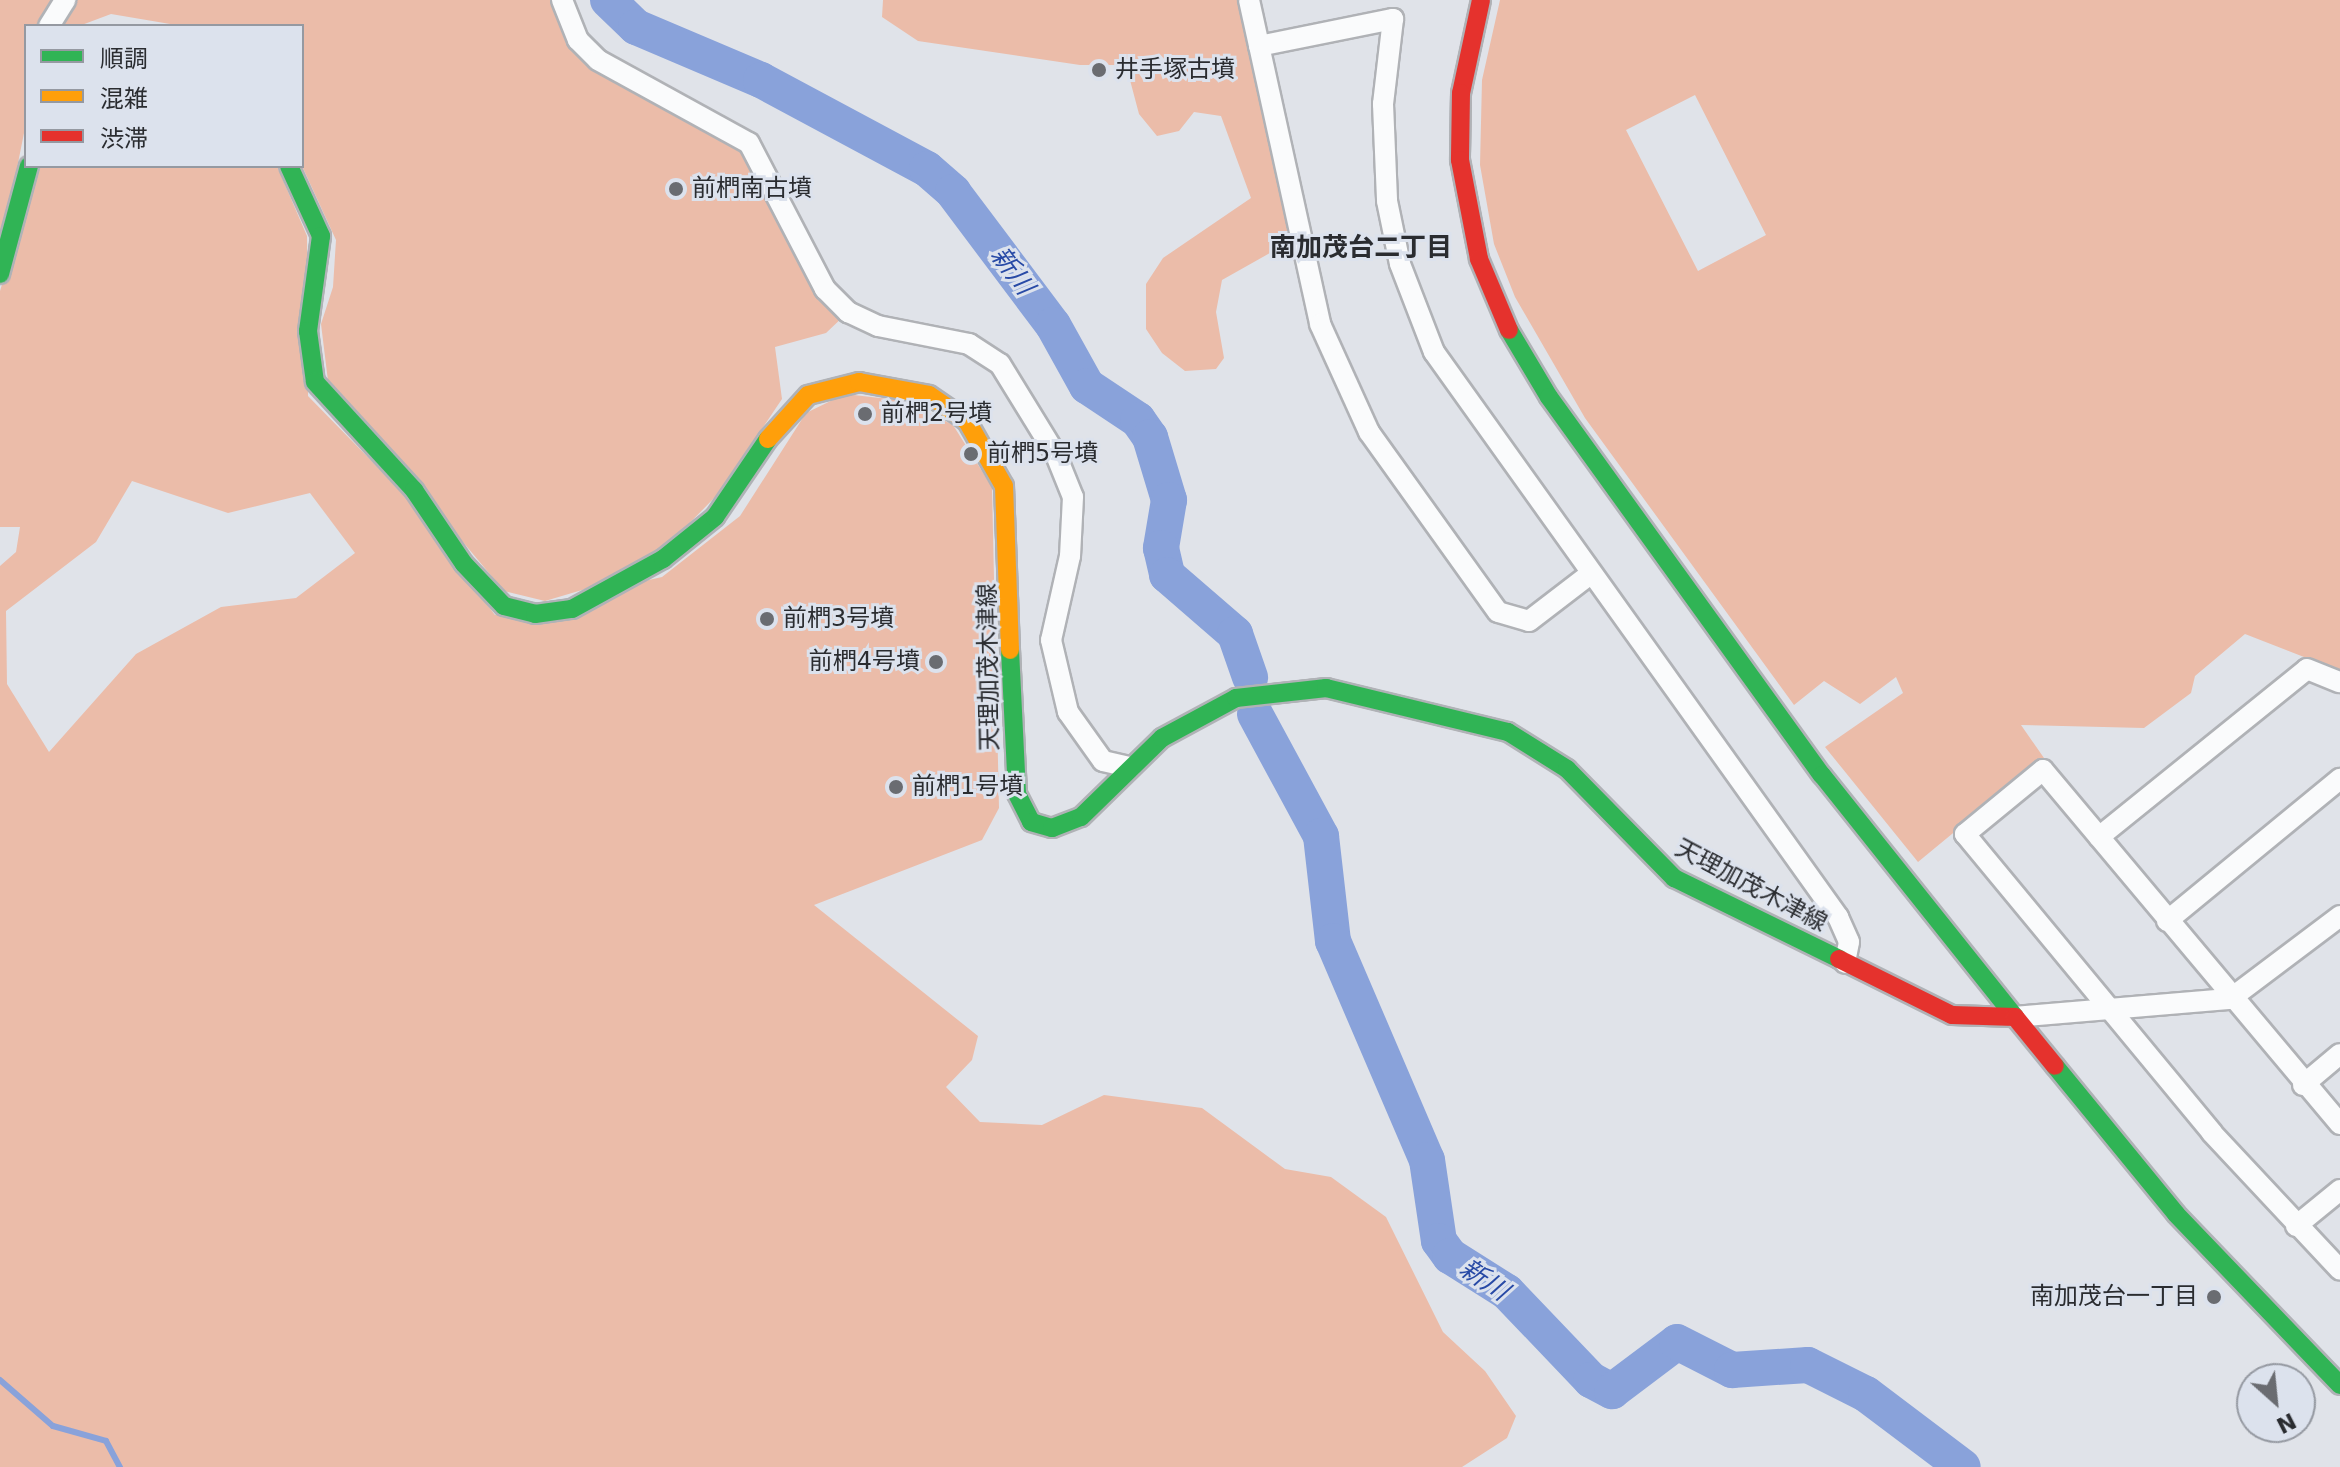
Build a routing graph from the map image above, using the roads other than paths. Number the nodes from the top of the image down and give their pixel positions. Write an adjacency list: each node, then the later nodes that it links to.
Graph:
1 (65, 0): 5 (street)
2 (562, 0): 12 (street)
3 (1249, 0): 6 (street)
4 (1481, 0): 20 (main road)
5 (50, 24)
6 (1259, 46): 10 (street); 10 (street)
7 (28, 168): 9 (main road)
8 (290, 168): 12 (main road, 天理加茂木津線)
9 (0, 274)
10 (1589, 575): 17 (street)
11 (2340, 682): 14 (street)
12 (1130, 767): 17 (main road, 天理加茂木津線)
13 (2340, 779): 16 (street)
14 (2099, 837): 16 (street); 19 (street)
15 (2340, 916): 18 (street)
16 (2167, 921): 18 (street)
17 (1845, 963): 20 (main road, 天理加茂木津線)
18 (2230, 999): 19 (street); 22 (street)
19 (2109, 1011): 20 (street); 25 (street)
20 (2015, 1017): 27 (main road)
21 (2340, 1054): 22 (street)
22 (2303, 1085): 23 (street)
23 (2340, 1124)
24 (2340, 1190): 25 (street)
25 (2296, 1226): 26 (street)
26 (2340, 1270)
27 (2340, 1385)

